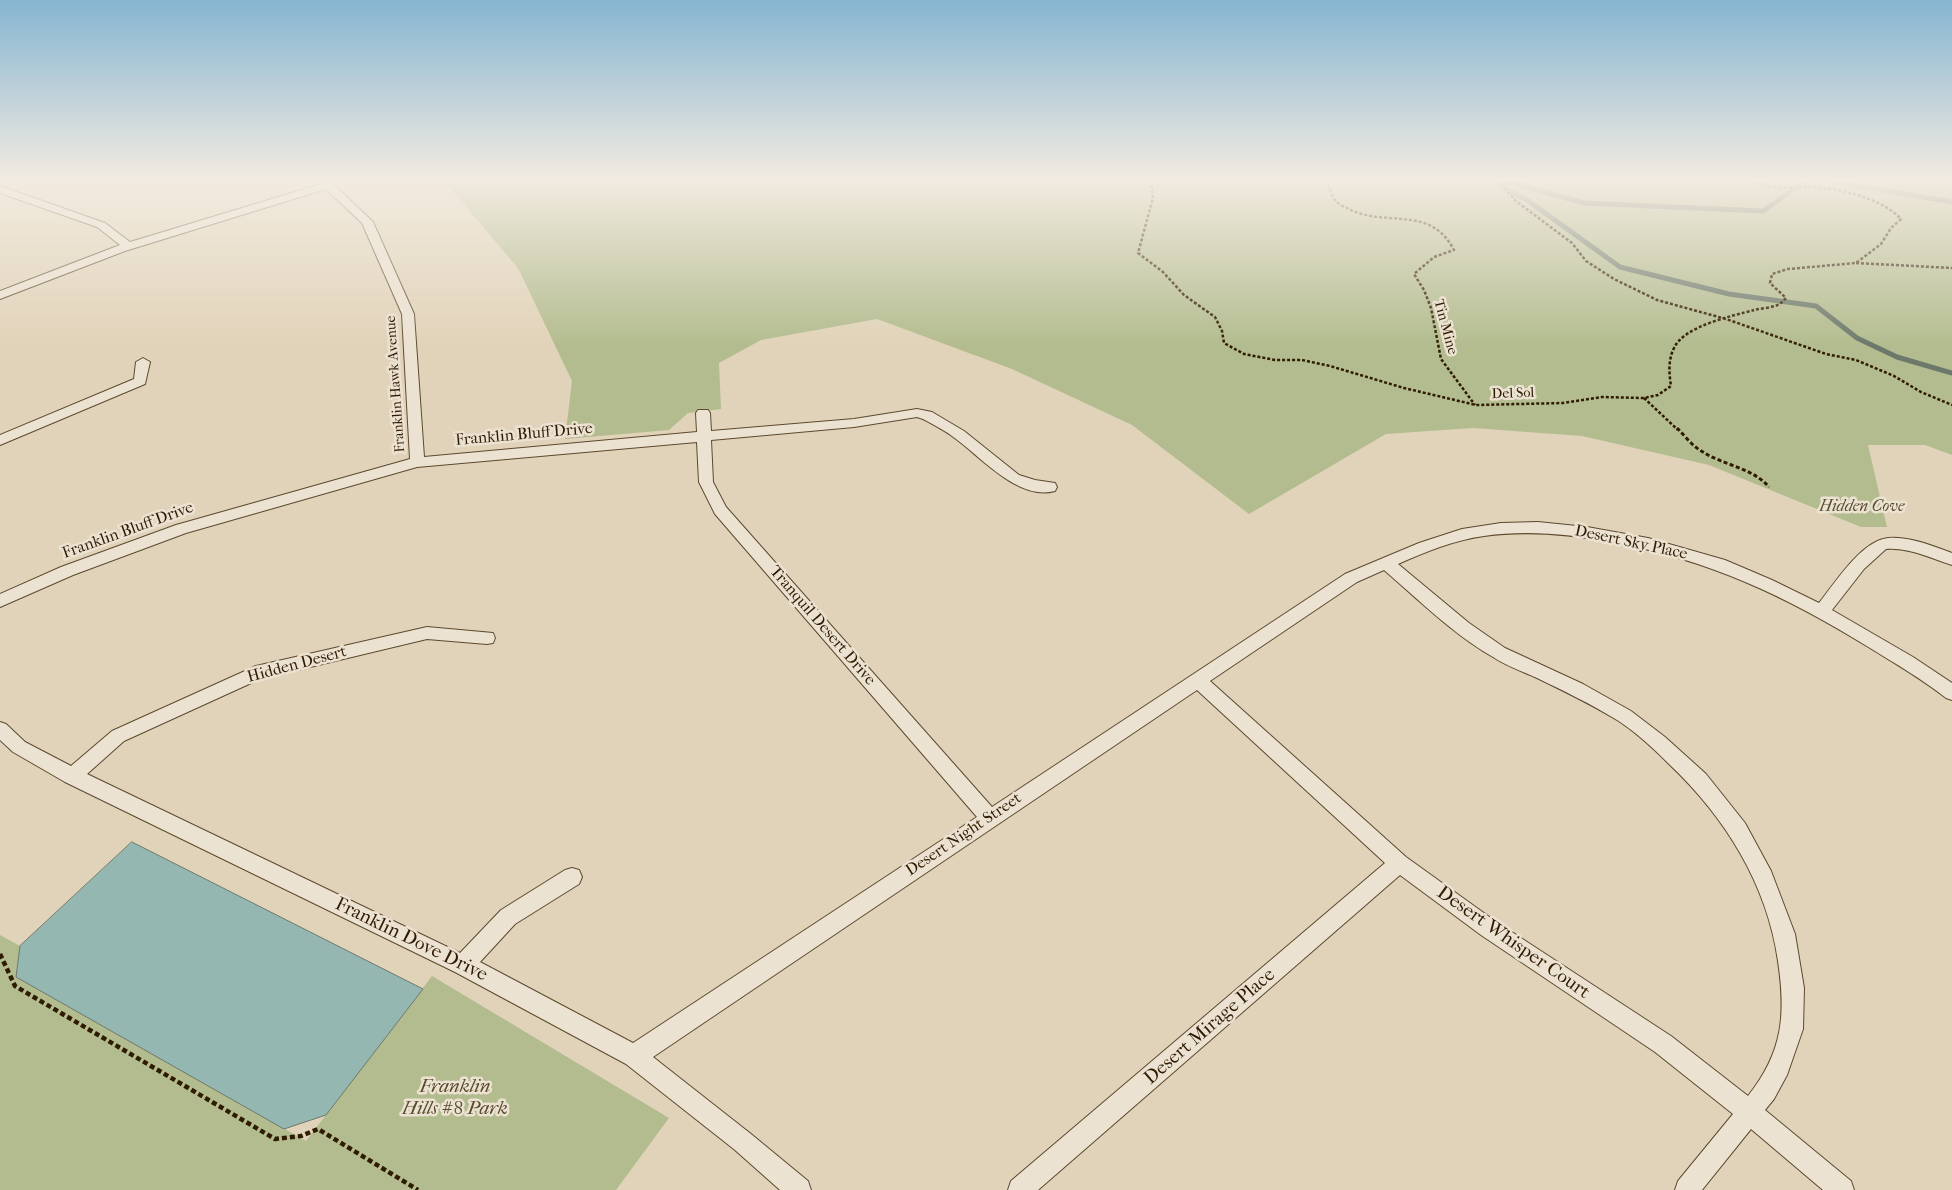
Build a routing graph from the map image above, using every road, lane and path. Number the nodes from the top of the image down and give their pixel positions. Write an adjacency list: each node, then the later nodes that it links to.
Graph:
1 (114, 236): 8 (street)
2 (164, 236): 8 (street)
3 (373, 236): 20 (street, Franklin Hawk Avenue)
4 (1142, 236): 16 (path, Del Sol)
5 (1446, 236): 16 (path, Tin Mine)
6 (1561, 236): 12 (path)
7 (1886, 236): 9 (path)
8 (129, 247): 11 (street)
9 (1856, 263): 10 (path); 12 (path)
10 (1952, 268)
11 (0, 295)
12 (1726, 319): 14 (path, Del Sol); 15 (path)
13 (143, 362): 19 (street)
14 (1644, 398): 16 (path, Del Sol); 22 (path)
15 (1952, 405)
16 (1476, 406)
17 (703, 413): 18 (street, Tranquil Desert Drive)
18 (704, 436): 20 (street, Franklin Bluff Drive); 21 (street, Franklin Bluff Drive); 33 (street, Tranquil Desert Drive)
19 (0, 440)
20 (417, 462): 25 (street, Franklin Bluff Drive)
21 (1050, 487)
22 (1769, 487)
23 (1952, 559): 26 (street)
24 (1386, 563): 26 (street, Desert Sky Place); 27 (street, Desert Sky Place); 39 (street)
25 (0, 601)
26 (1822, 611): 30 (street, Desert Sky Place)
27 (1295, 614): 29 (street, Desert Night Street)
28 (488, 638): 32 (street, Hidden Desert)
29 (1197, 680): 33 (street, Desert Night Street); 34 (street, Desert Whisper Court)
30 (1952, 693)
31 (0, 730): 32 (street, Franklin Dove Drive)
32 (72, 776): 37 (street, Franklin Dove Drive)
33 (990, 818): 38 (street, Desert Night Street)
34 (1400, 863): 39 (street, Desert Whisper Court); 42 (street, Desert Mirage Place)
35 (572, 877): 37 (street)
36 (0, 954): 40 (path)
37 (463, 965): 38 (street, Franklin Dove Drive)
38 (634, 1056): 41 (street, Franklin Dove Drive)
39 (1750, 1112): 43 (street); 44 (street, Desert Whisper Court)
40 (418, 1190)
41 (799, 1190)
42 (1020, 1190)
43 (1687, 1190)
44 (1842, 1190)

